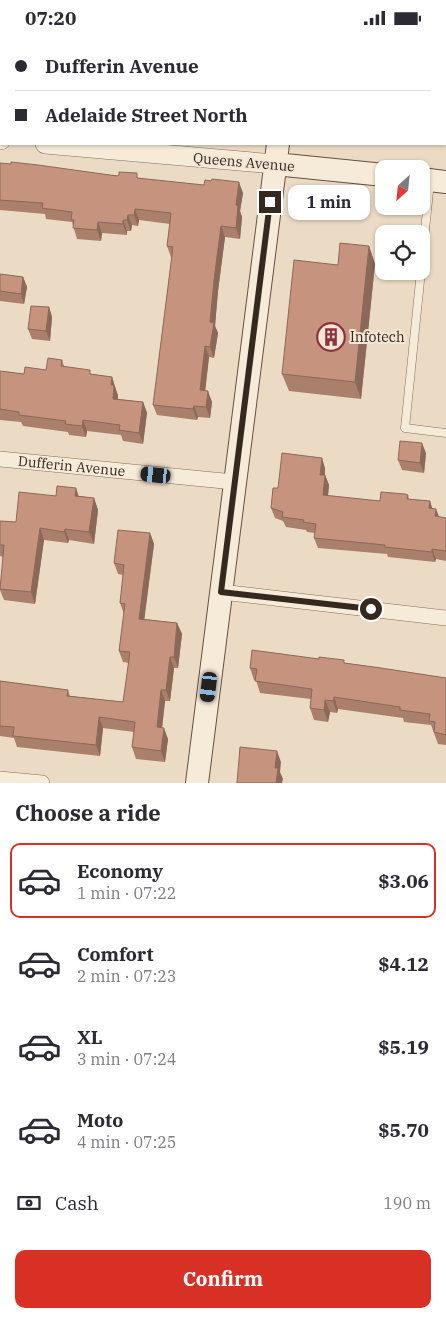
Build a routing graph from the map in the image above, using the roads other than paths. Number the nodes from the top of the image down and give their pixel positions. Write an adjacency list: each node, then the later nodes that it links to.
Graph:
1 (71, 145): 2 (street, Queens Avenue)
2 (167, 149): 3 (street, Queens Avenue)
3 (276, 154): 4 (main road, Queens Avenue); 10 (main road)
4 (375, 173)
5 (433, 181): 6 (lane)
6 (427, 225)
7 (420, 280): 8 (lane)
8 (446, 433)
9 (0, 459): 10 (street, Dufferin Avenue)
10 (234, 482): 11 (main road)
11 (221, 592): 12 (street); 15 (main road)
12 (446, 618)
13 (0, 779): 14 (street)
14 (42, 783)
15 (197, 783)

